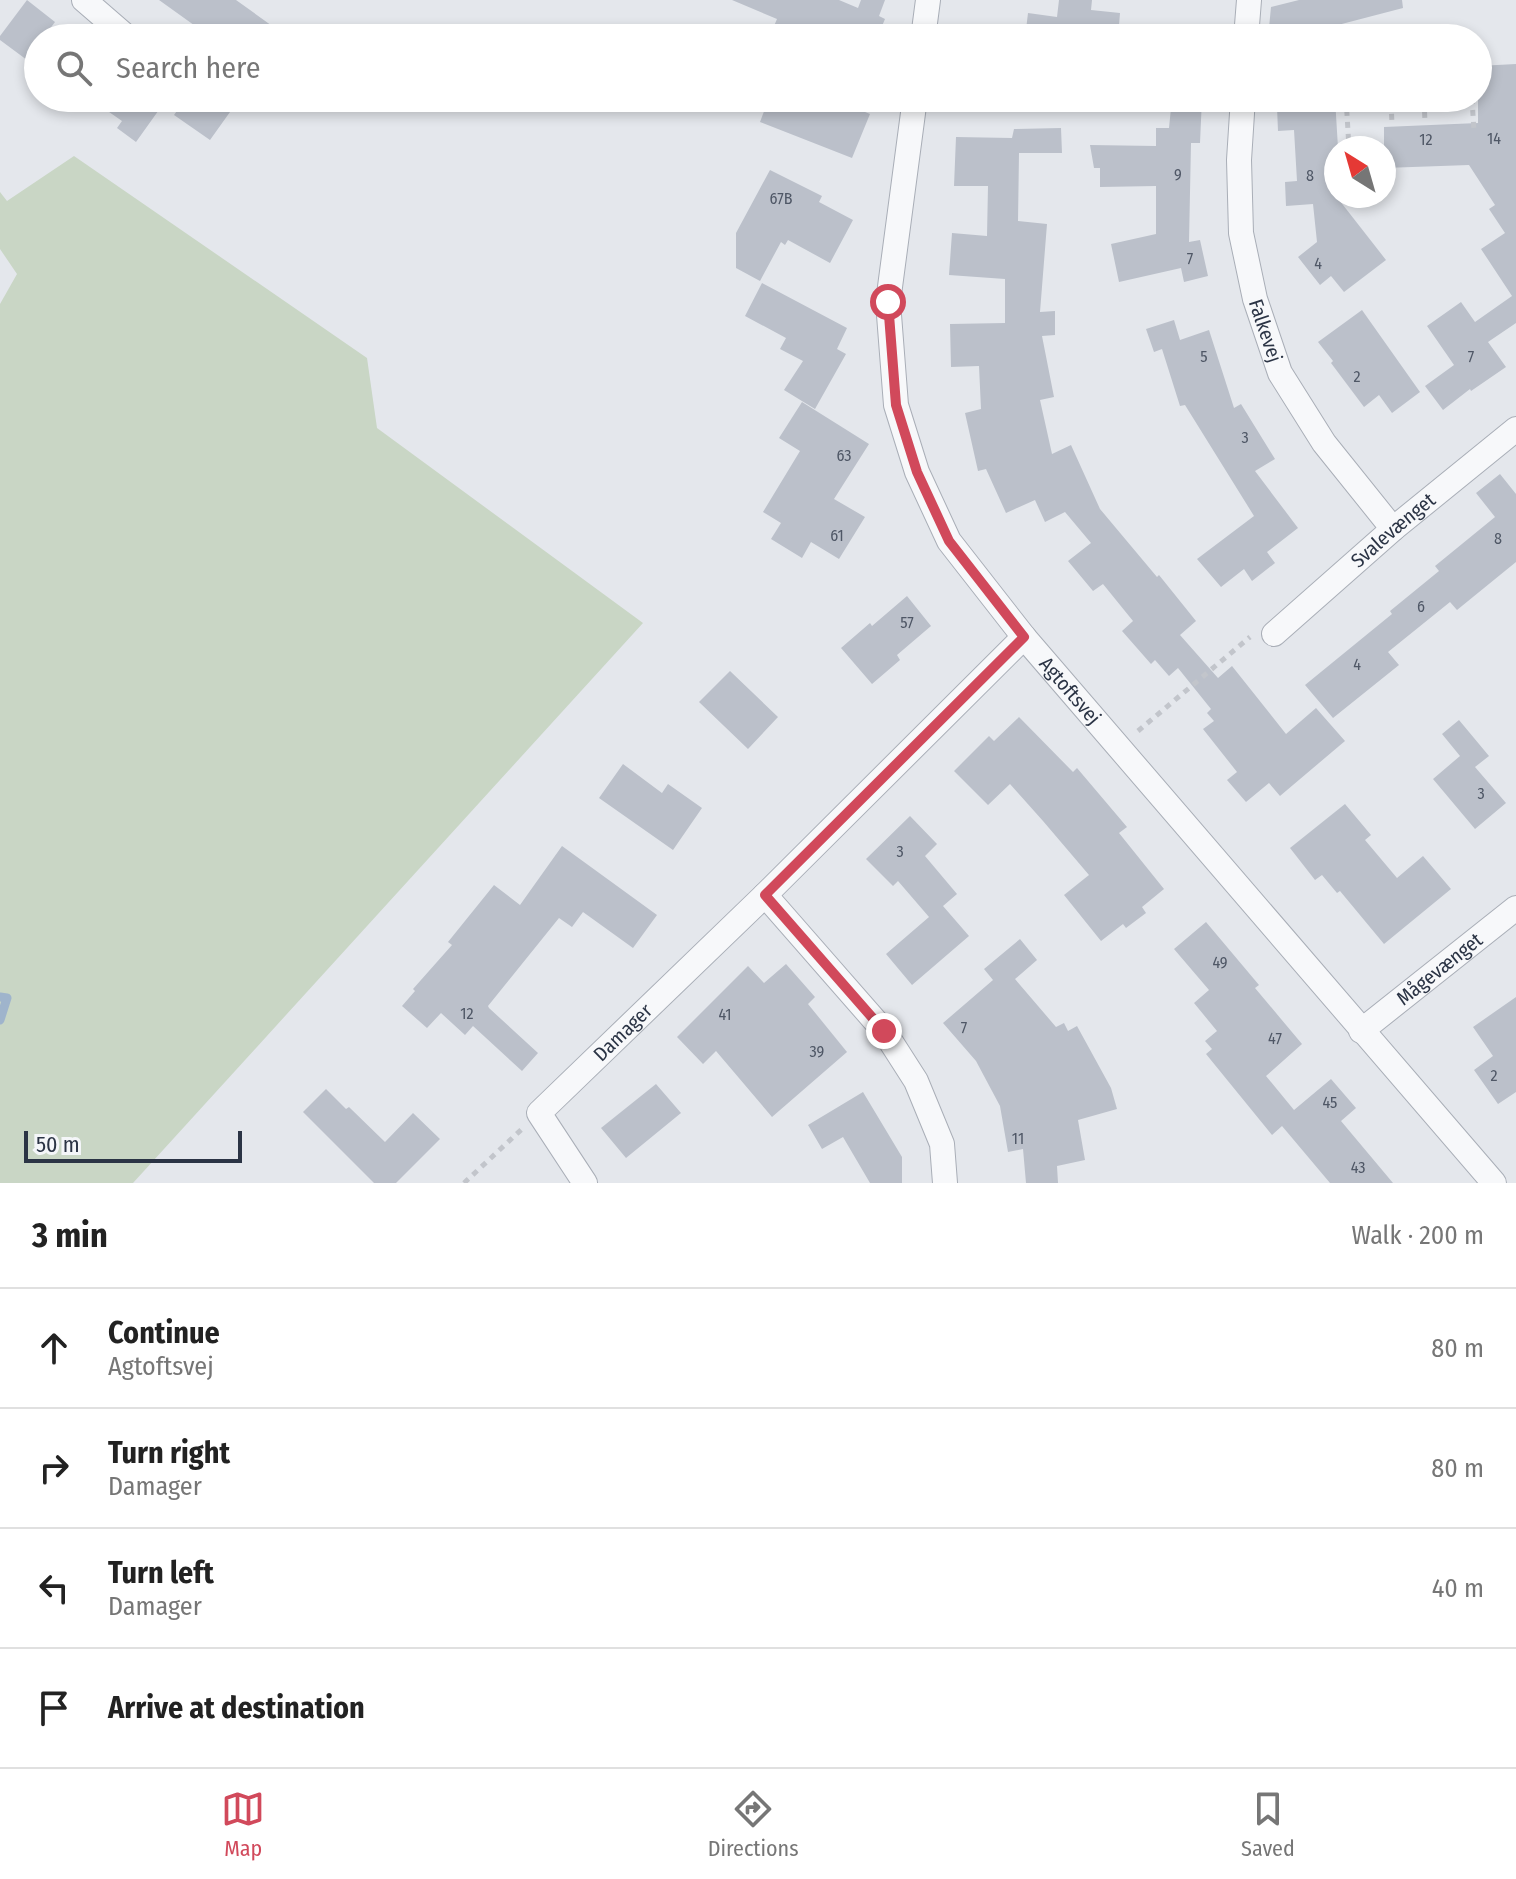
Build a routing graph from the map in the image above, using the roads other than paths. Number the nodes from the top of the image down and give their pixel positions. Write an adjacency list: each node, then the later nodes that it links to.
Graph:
1 (84, 0): 4 (street)
2 (928, 0): 5 (street)
3 (1249, 0): 6 (street)
4 (112, 24)
5 (925, 24)
6 (1247, 24)
7 (913, 112): 12 (street, Agtoftsvej)
8 (1242, 112): 10 (street, Falkevej)
9 (1516, 429): 10 (street, Svalevænget)
10 (1393, 529): 11 (street, Svalevænget)
11 (1274, 634)
12 (1024, 637): 13 (street, Damager); 15 (street, Agtoftsvej)
13 (765, 895): 17 (street, Damager); 18 (street)
14 (1516, 908): 15 (street, Mågevænget)
15 (1361, 1031): 16 (street, Agtoftsvej)
16 (1487, 1181)
17 (585, 1183)
18 (945, 1183)

